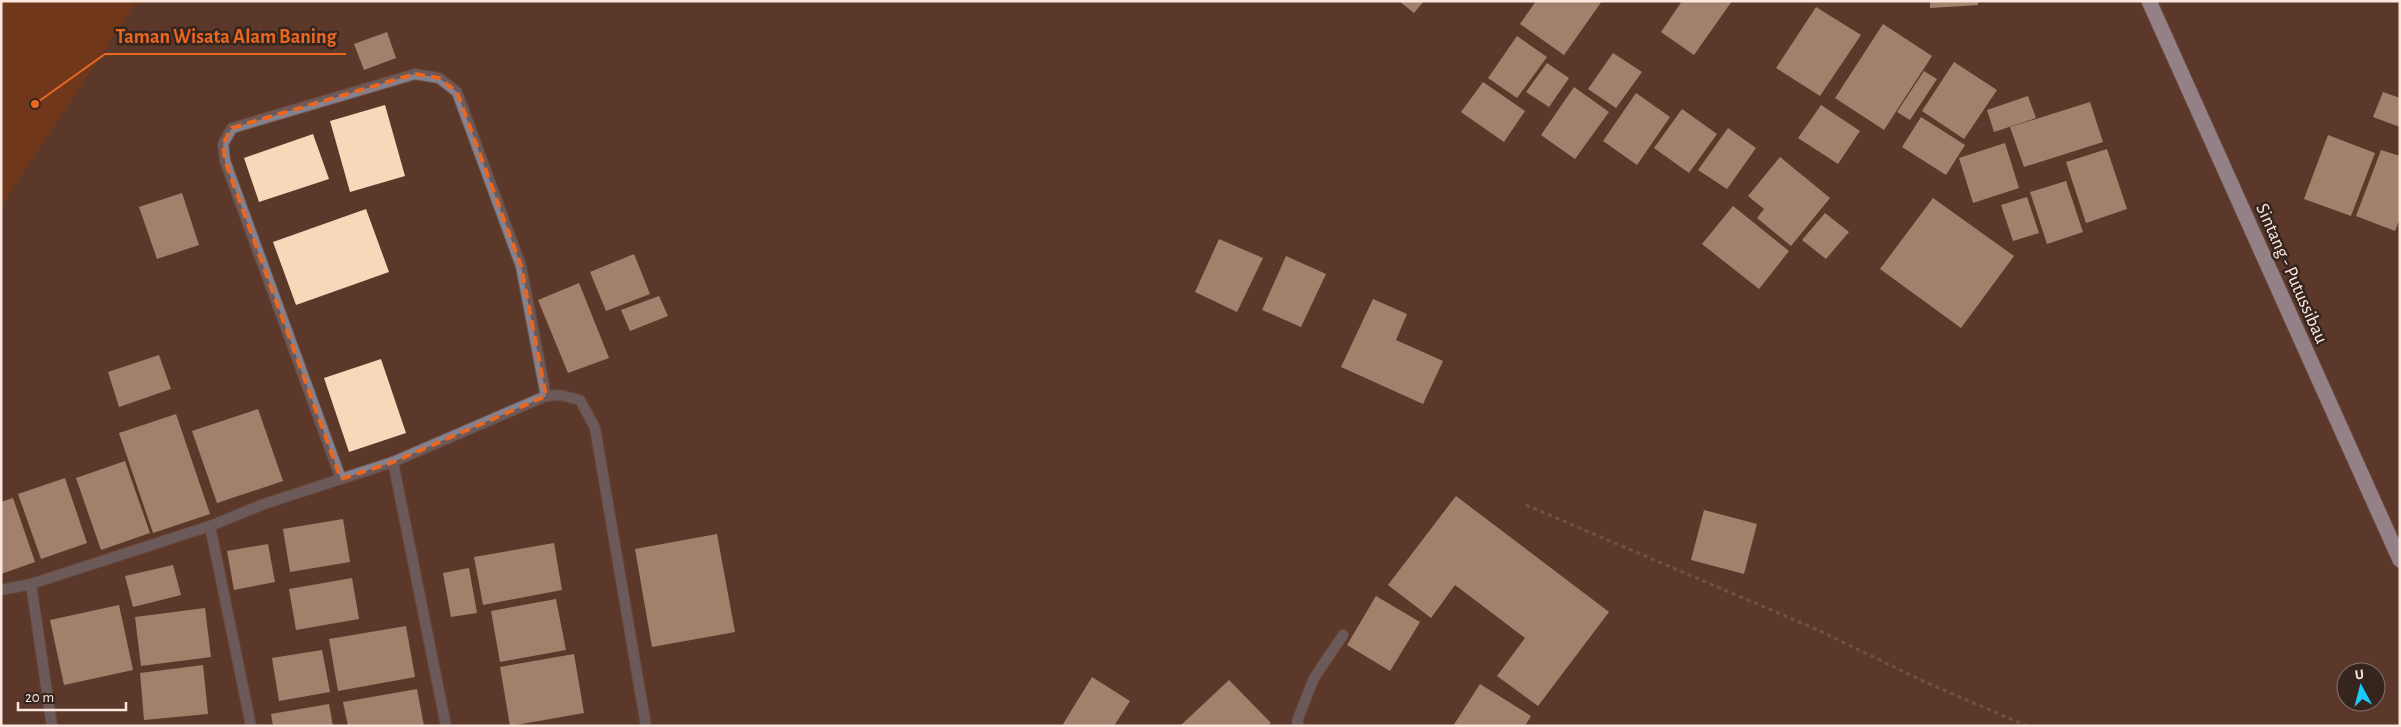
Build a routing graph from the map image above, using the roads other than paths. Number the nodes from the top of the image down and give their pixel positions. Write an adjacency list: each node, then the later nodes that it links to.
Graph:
1 (2149, 1): 6 (highway, Sintang - Putussibau)
2 (546, 396): 3 (street); 4 (street); 13 (street)
3 (393, 462): 4 (street); 12 (street)
4 (341, 479): 5 (street)
5 (210, 526): 7 (street); 11 (street)
6 (2400, 560)
7 (31, 584): 8 (street); 10 (street)
8 (1, 590)
9 (1342, 635): 14 (street)
10 (52, 726)
11 (251, 726)
12 (446, 726)
13 (646, 726)
14 (1299, 726)

